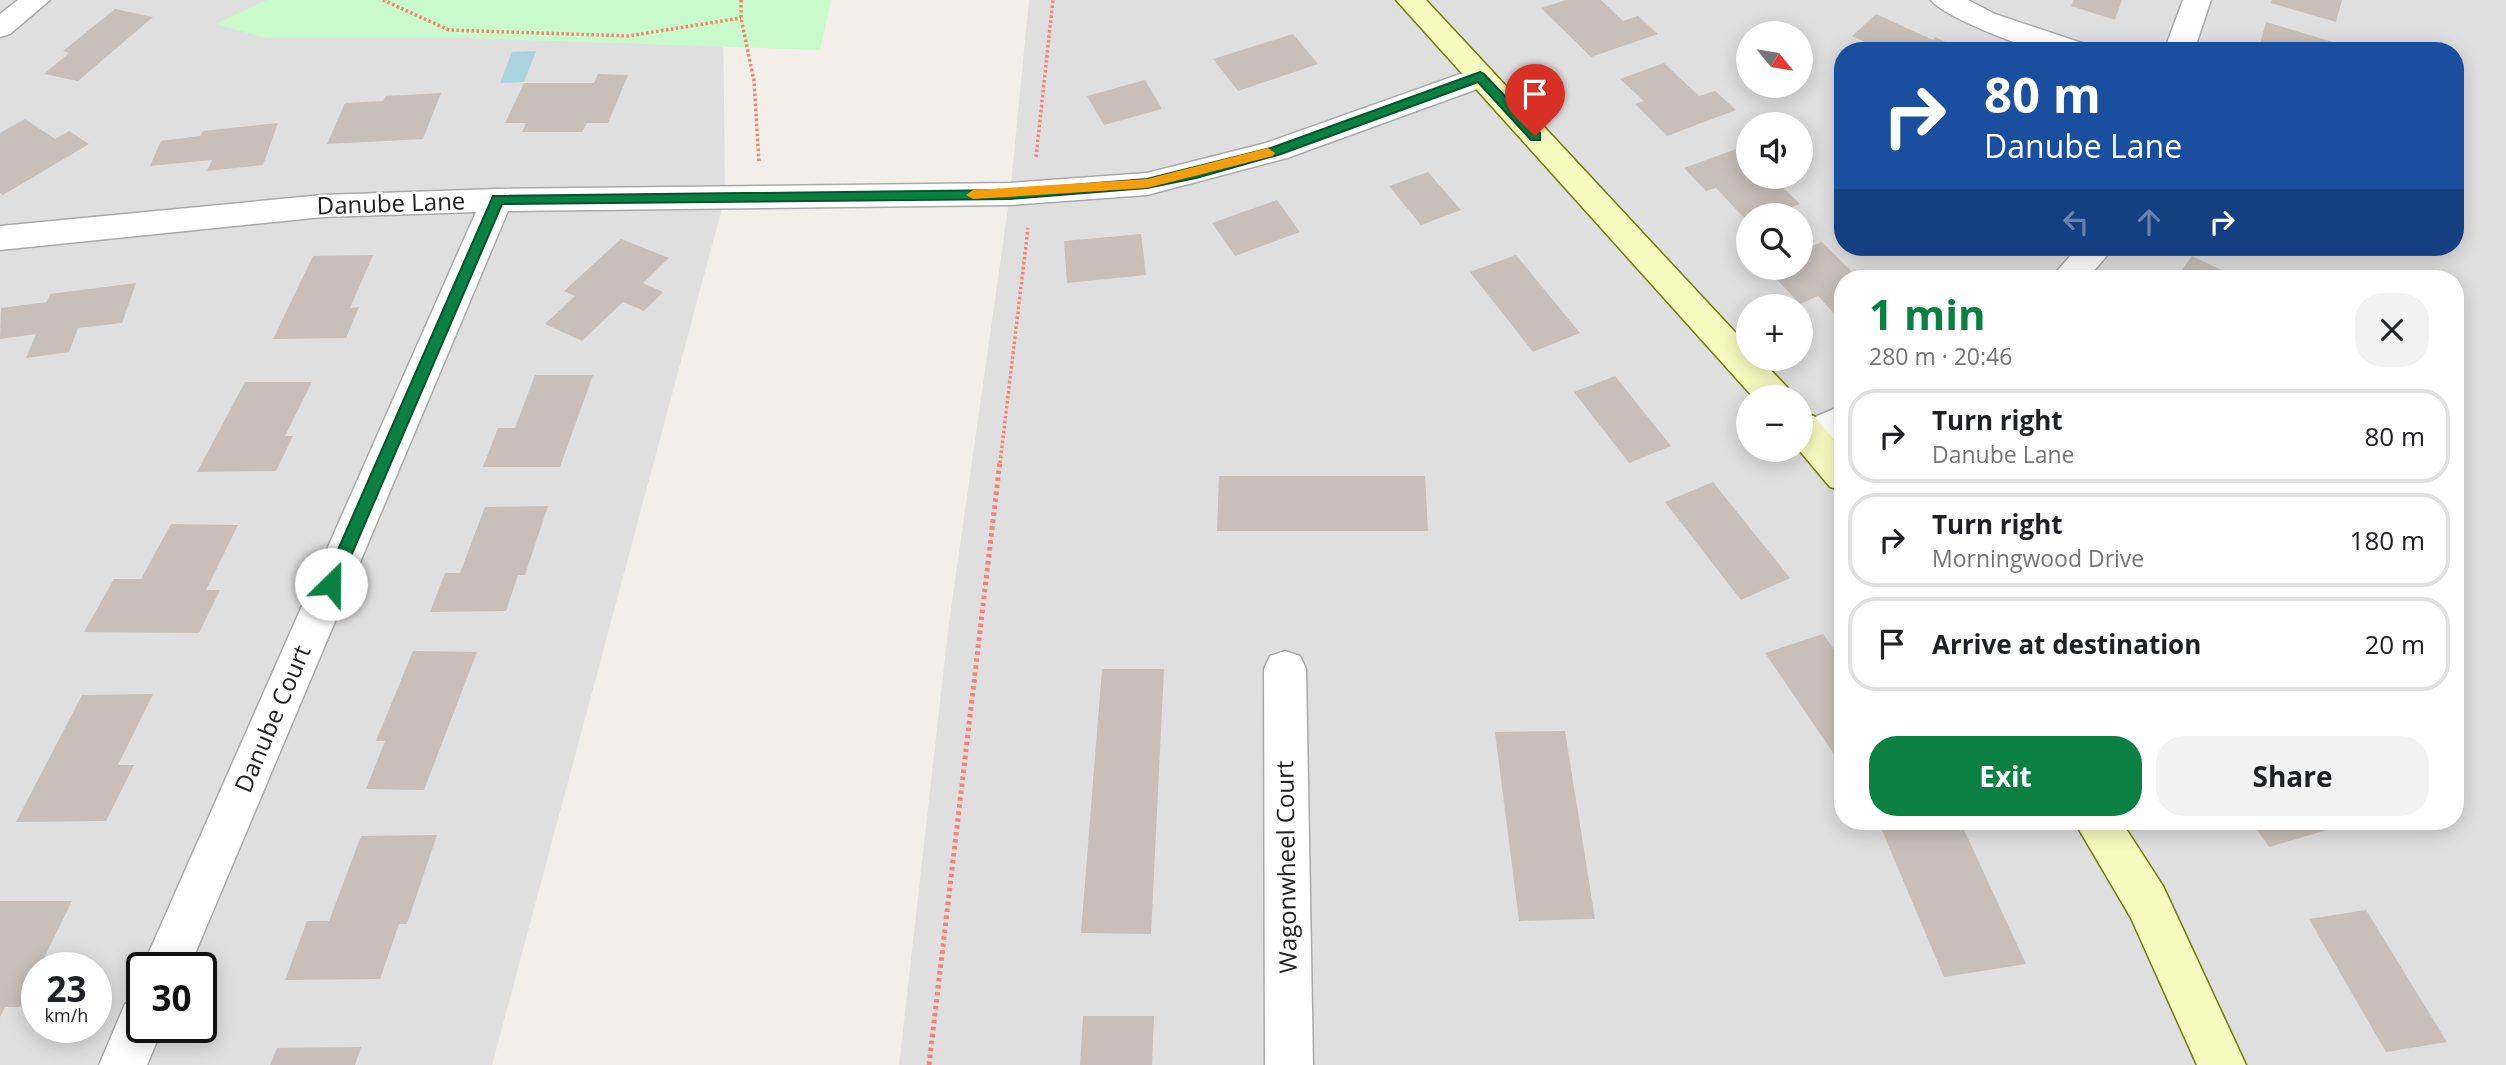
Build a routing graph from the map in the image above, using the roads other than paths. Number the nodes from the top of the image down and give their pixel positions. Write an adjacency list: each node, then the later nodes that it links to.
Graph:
1 (36, 0): 5 (street)
2 (1410, 0): 8 (street)
3 (1945, 0): 6 (street)
4 (2197, 0): 7 (street)
5 (0, 28)
6 (2049, 42)
7 (2182, 42)
8 (1480, 76): 9 (street, Danube Lane); 13 (street)
9 (497, 200): 10 (street, Danube Lane); 20 (street, Danube Court)
10 (0, 238)
11 (2089, 256): 12 (street)
12 (2075, 270)
13 (1763, 385)
14 (1834, 422): 15 (street)
15 (1813, 428)
16 (1813, 441): 17 (street)
17 (1834, 466)
18 (1285, 669): 23 (street, Wagonwheel Court)
19 (2102, 830): 24 (street)
20 (172, 952)
21 (132, 1043): 22 (street)
22 (123, 1065)
23 (1289, 1065)
24 (2222, 1065)

